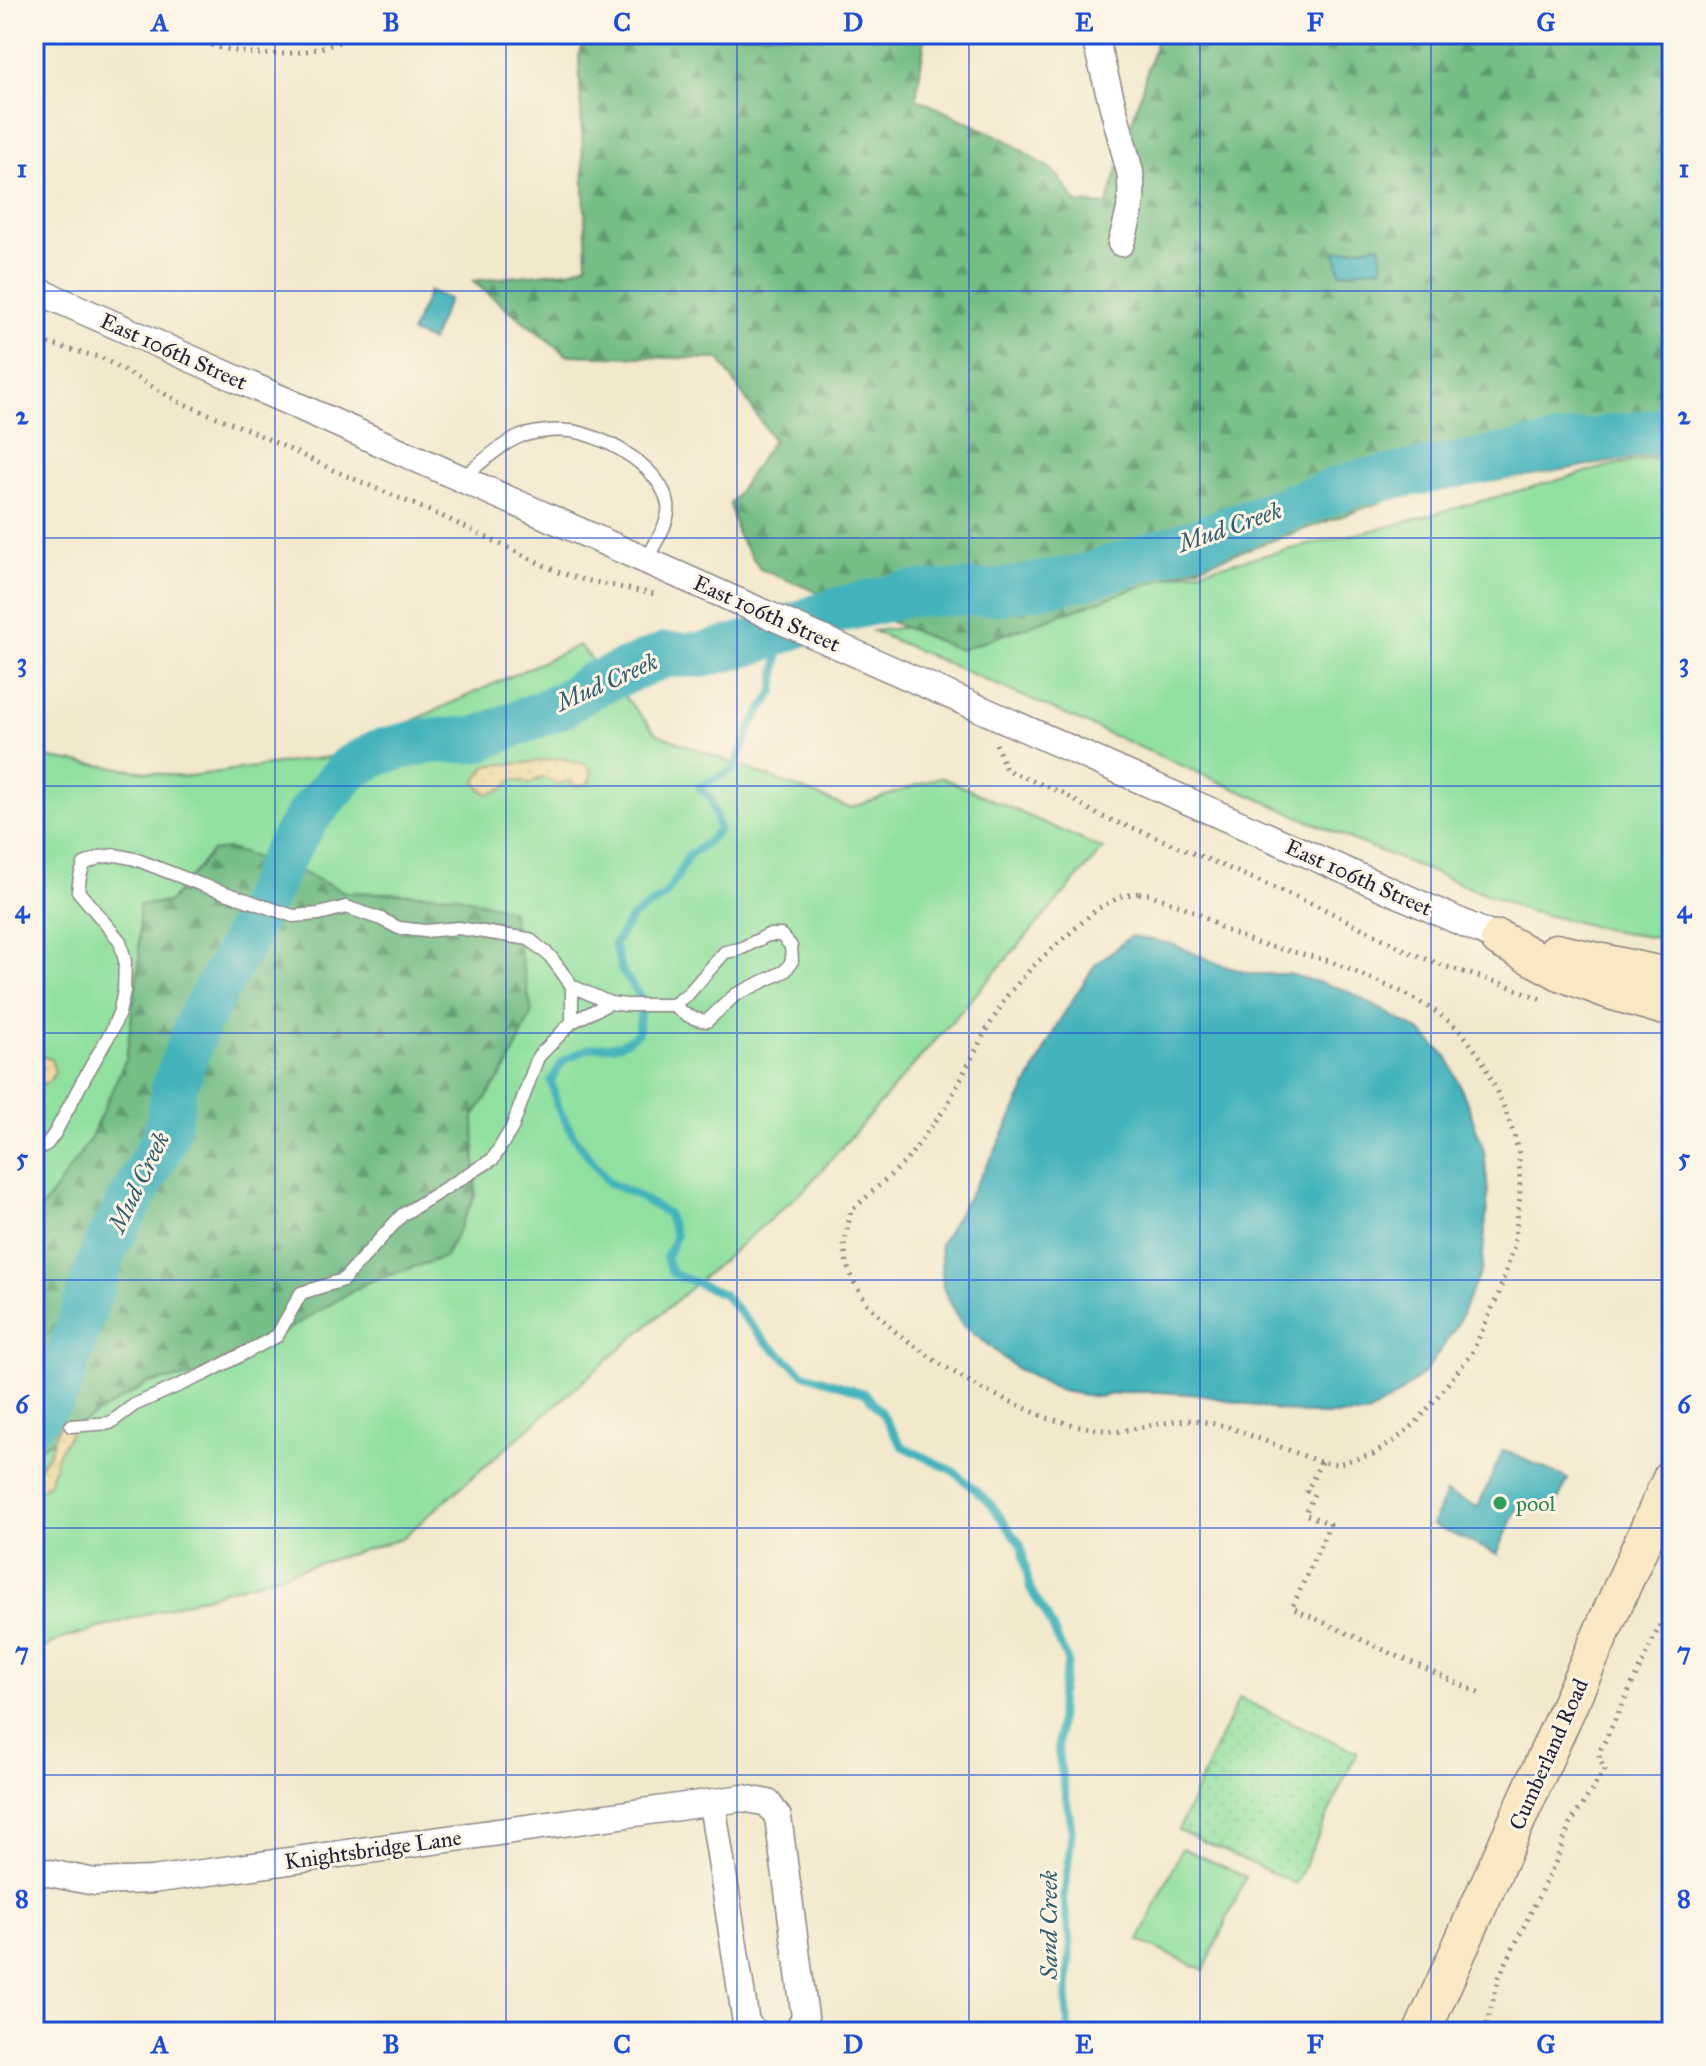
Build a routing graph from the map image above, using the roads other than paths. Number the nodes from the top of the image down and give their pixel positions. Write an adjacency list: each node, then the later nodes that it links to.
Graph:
1 (1094, 34): 2 (street)
2 (1121, 243)
3 (34, 289): 4 (street, East 106th Street)
4 (460, 479): 5 (street, East 106th Street); 5 (lane)
5 (646, 560): 6 (street, East 106th Street)
6 (1499, 939): 7 (main road, East 106th Street); 11 (main road, East 106th Street)
7 (1672, 977)
8 (572, 986): 9 (lane); 12 (lane); 13 (lane)
9 (610, 1003): 10 (lane); 12 (lane)
10 (673, 1005): 10 (lane)
11 (1672, 1009)
12 (572, 1022): 14 (lane)
13 (34, 1151)
14 (71, 1426)
15 (1672, 1476): 20 (main road, Cumberland Road)
16 (712, 1803): 17 (street, Knightsbridge Lane); 18 (street); 19 (street, Knightsbridge Lane)
17 (34, 1870)
18 (755, 2032)
19 (797, 2032)
20 (1422, 2032)

